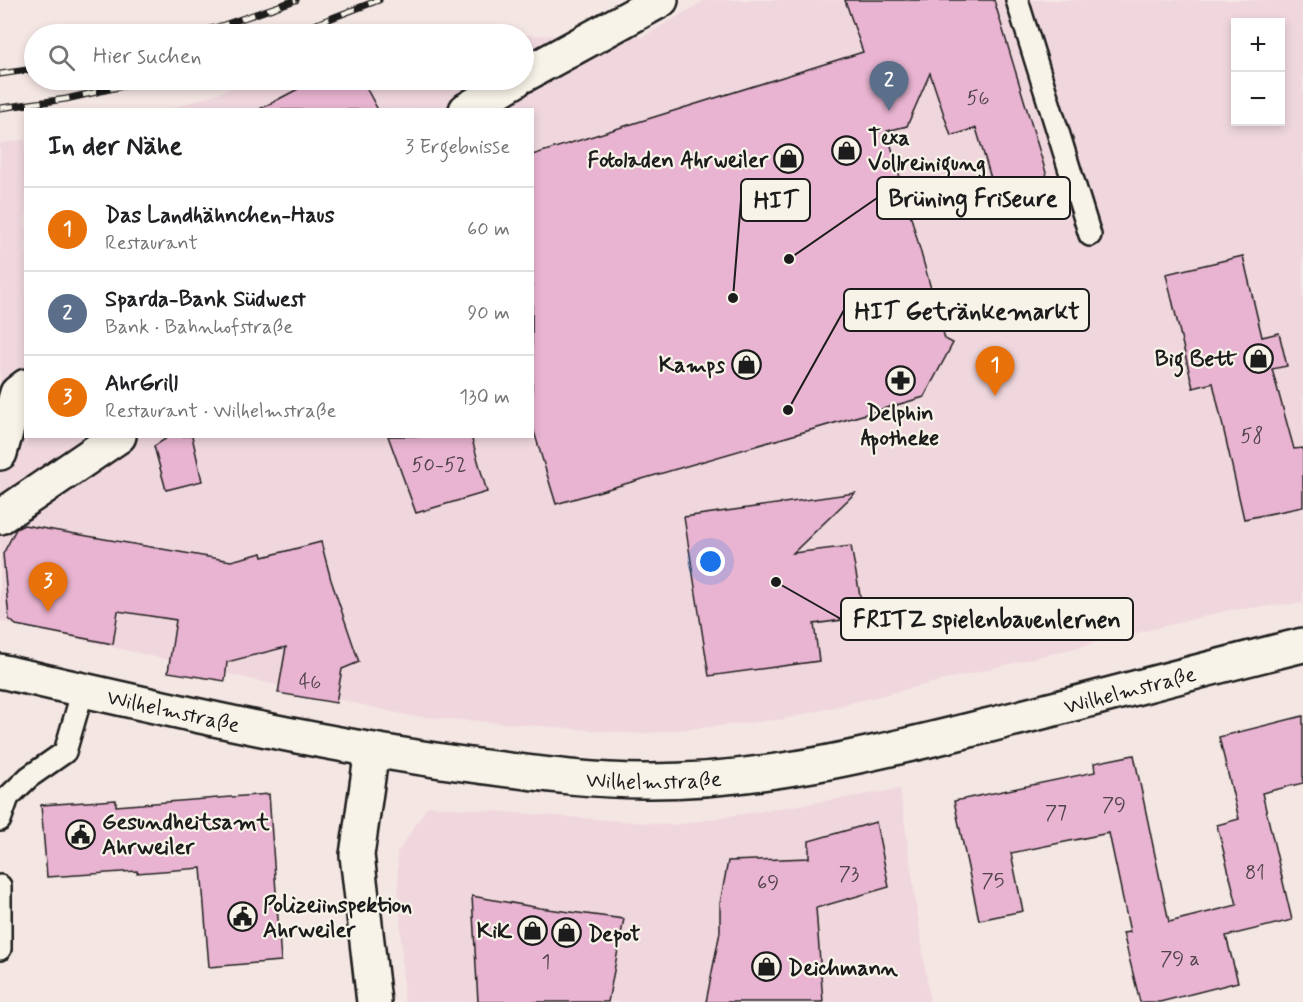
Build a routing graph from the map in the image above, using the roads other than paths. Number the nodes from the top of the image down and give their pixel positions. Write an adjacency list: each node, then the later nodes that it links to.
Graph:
1 (661, 0): 3 (main road)
2 (1017, 0): 6 (lane)
3 (534, 70)
4 (499, 90): 5 (main road)
5 (469, 108)
6 (1090, 235)
7 (24, 388): 9 (main road)
8 (116, 438): 10 (main road)
9 (0, 453)
10 (0, 517)
11 (1303, 645): 14 (main road, Wilhelmstraße)
12 (0, 671): 13 (main road, Wilhelmstraße)
13 (82, 690): 14 (main road, Wilhelmstraße); 15 (lane)
14 (372, 750): 18 (main road)
15 (0, 820)
16 (0, 886): 17 (lane)
17 (0, 949)
18 (374, 1002)

